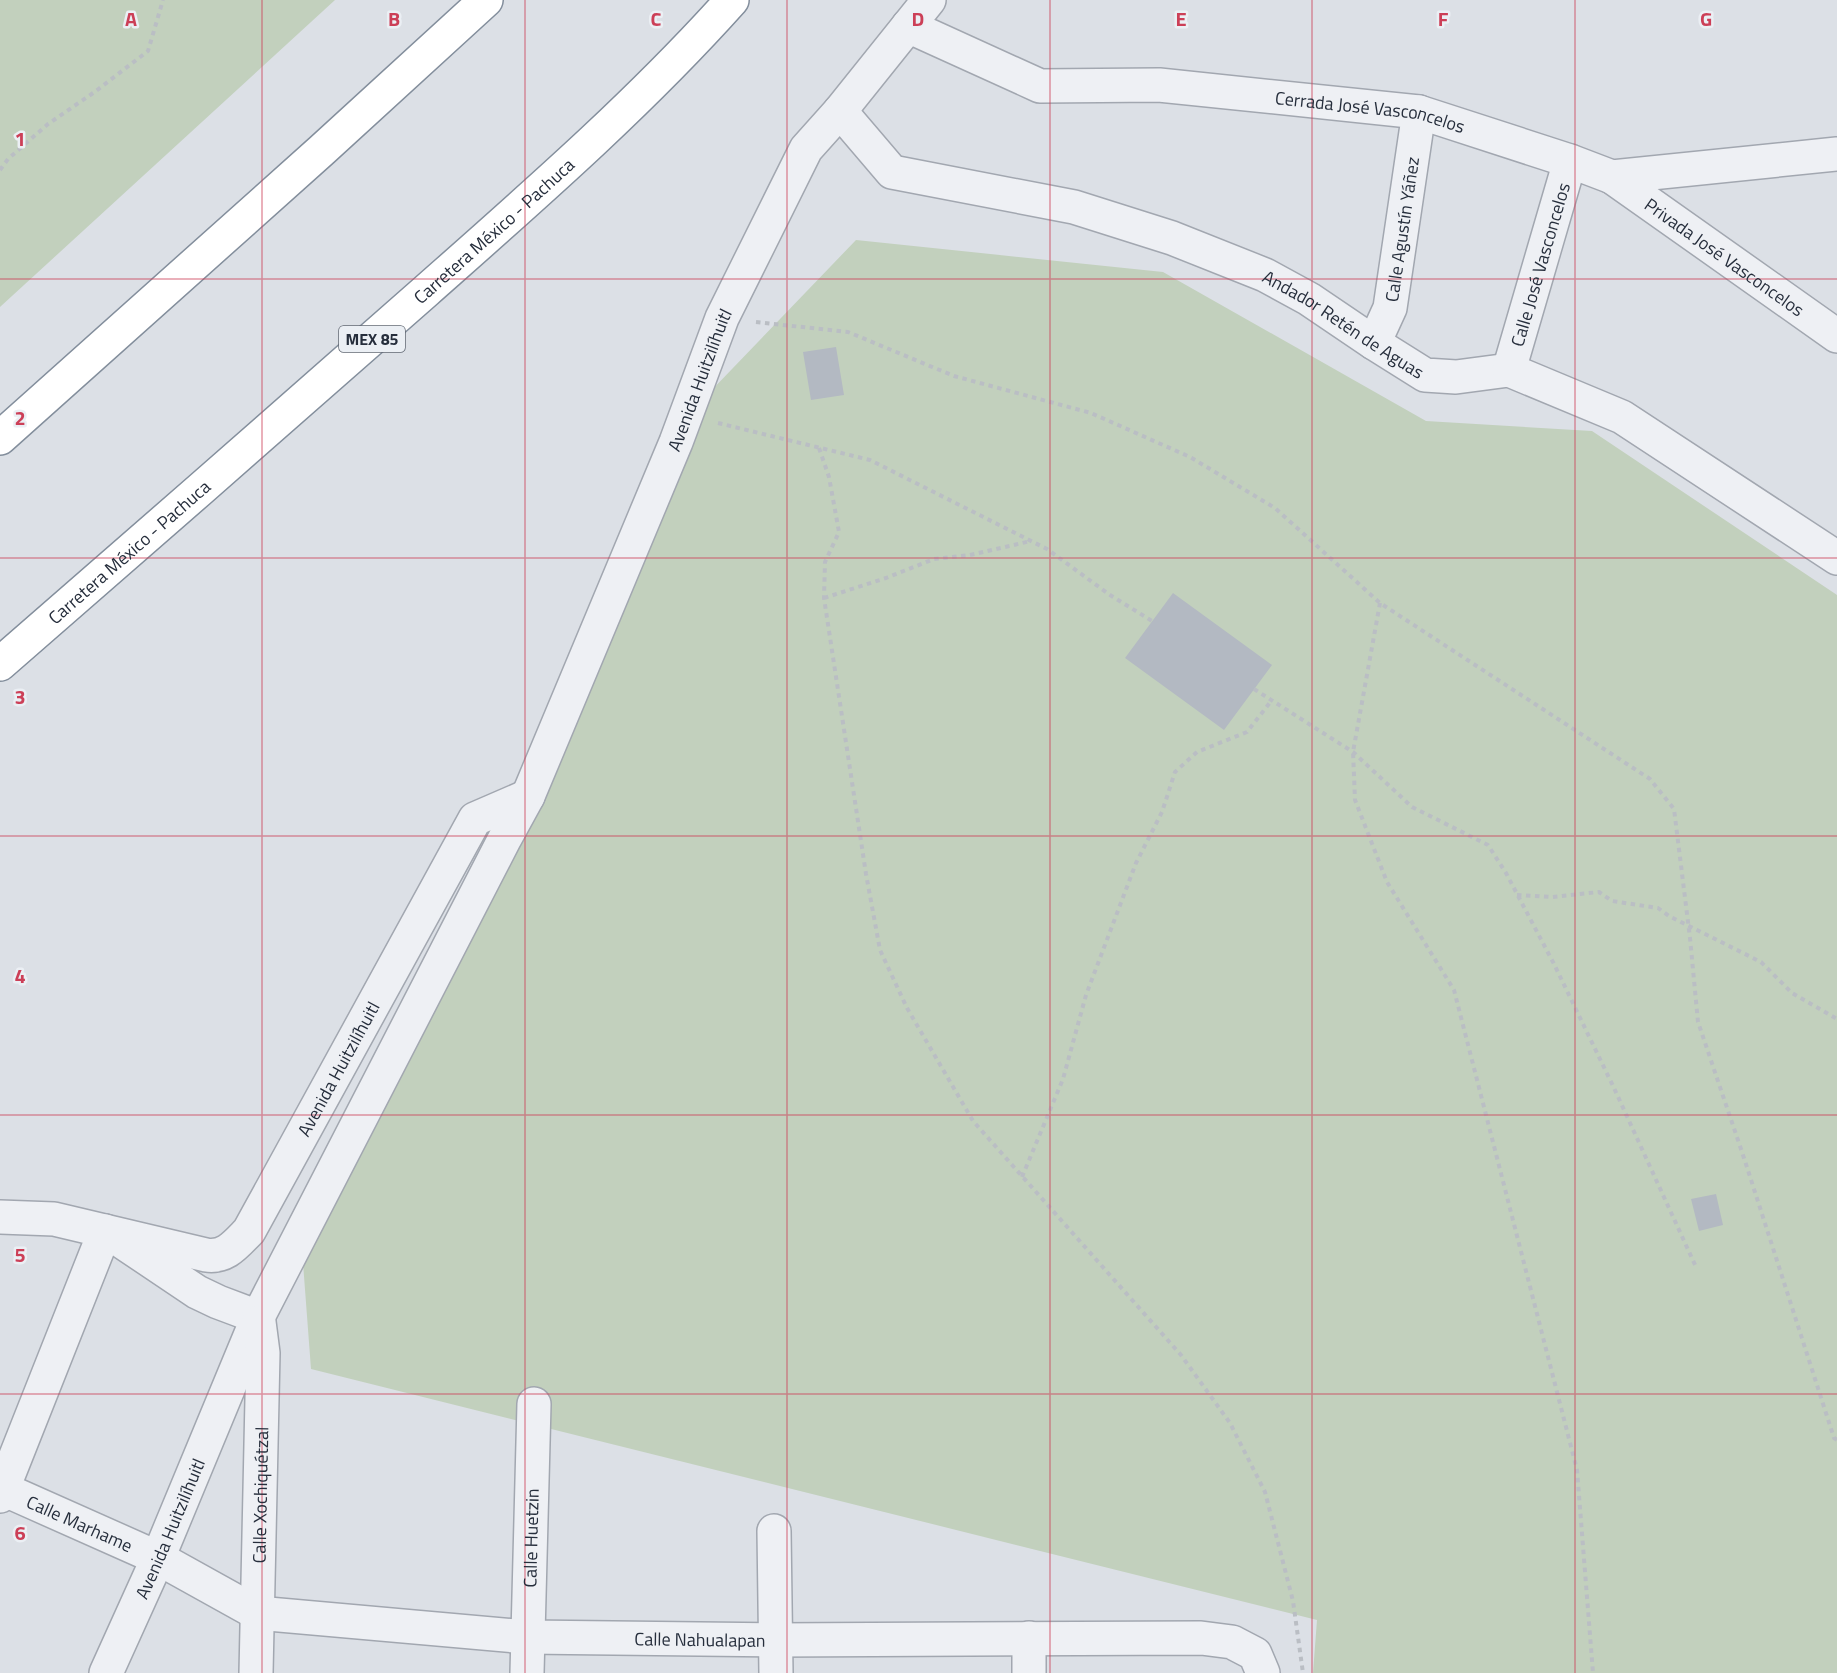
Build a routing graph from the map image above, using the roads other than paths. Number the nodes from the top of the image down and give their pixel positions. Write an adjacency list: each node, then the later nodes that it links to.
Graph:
1 (486, 0): 13 (highway)
2 (732, 0): 15 (highway, Carretera México - Pachuca / MEX 85)
3 (929, 0): 4 (street, Avenida Huitzilíhuitl)
4 (908, 26): 5 (street, Avenida Huitzilíhuitl); 6 (street, Cerrada José Vasconcelos)
5 (840, 111): 11 (street, Andador Retén de Aguas); 16 (street, Avenida Huitzilíhuitl)
6 (1419, 112): 8 (street, Cerrada José Vasconcelos); 11 (street, Calle Agustín Yáñez)
7 (1837, 154): 9 (street, Cerrada José Vasconcelos)
8 (1570, 161): 9 (street, Cerrada José Vasconcelos); 12 (street, Calle José Vasconcelos)
9 (1612, 177): 10 (street, Privada José Vasconcelos)
10 (1837, 336)
11 (1374, 343): 12 (street, Andador Retén de Aguas)
12 (1509, 370): 14 (street)
13 (0, 438)
14 (1837, 558)
15 (0, 664)
16 (528, 796): 18 (street, Avenida Huitzilíhuitl); 19 (street, Avenida Huitzilíhuitl)
17 (0, 1217): 18 (street)
18 (105, 1231): 19 (street); 21 (street)
19 (258, 1317): 23 (street, Avenida Huitzilíhuitl); 24 (street, Calle Xochiquétzal)
20 (534, 1404): 25 (street, Calle Huetzin)
21 (1, 1491): 23 (street, Calle Marhame)
22 (774, 1531): 27 (street)
23 (158, 1558): 24 (street, Calle Nahualapan); 29 (street, Avenida Huitzilíhuitl)
24 (257, 1613): 25 (street, Calle Nahualapan); 30 (street, Calle Xochiquétzal)
25 (527, 1637): 27 (street, Calle Nahualapan); 31 (street, Calle Huetzin)
26 (1029, 1638): 27 (street, Calle Nahualapan); 28 (street, Calle Nahualapan); 33 (street)
27 (775, 1640): 32 (street)
28 (1259, 1663)
29 (106, 1673)
30 (256, 1673)
31 (527, 1673)
32 (776, 1673)
33 (1029, 1673)

